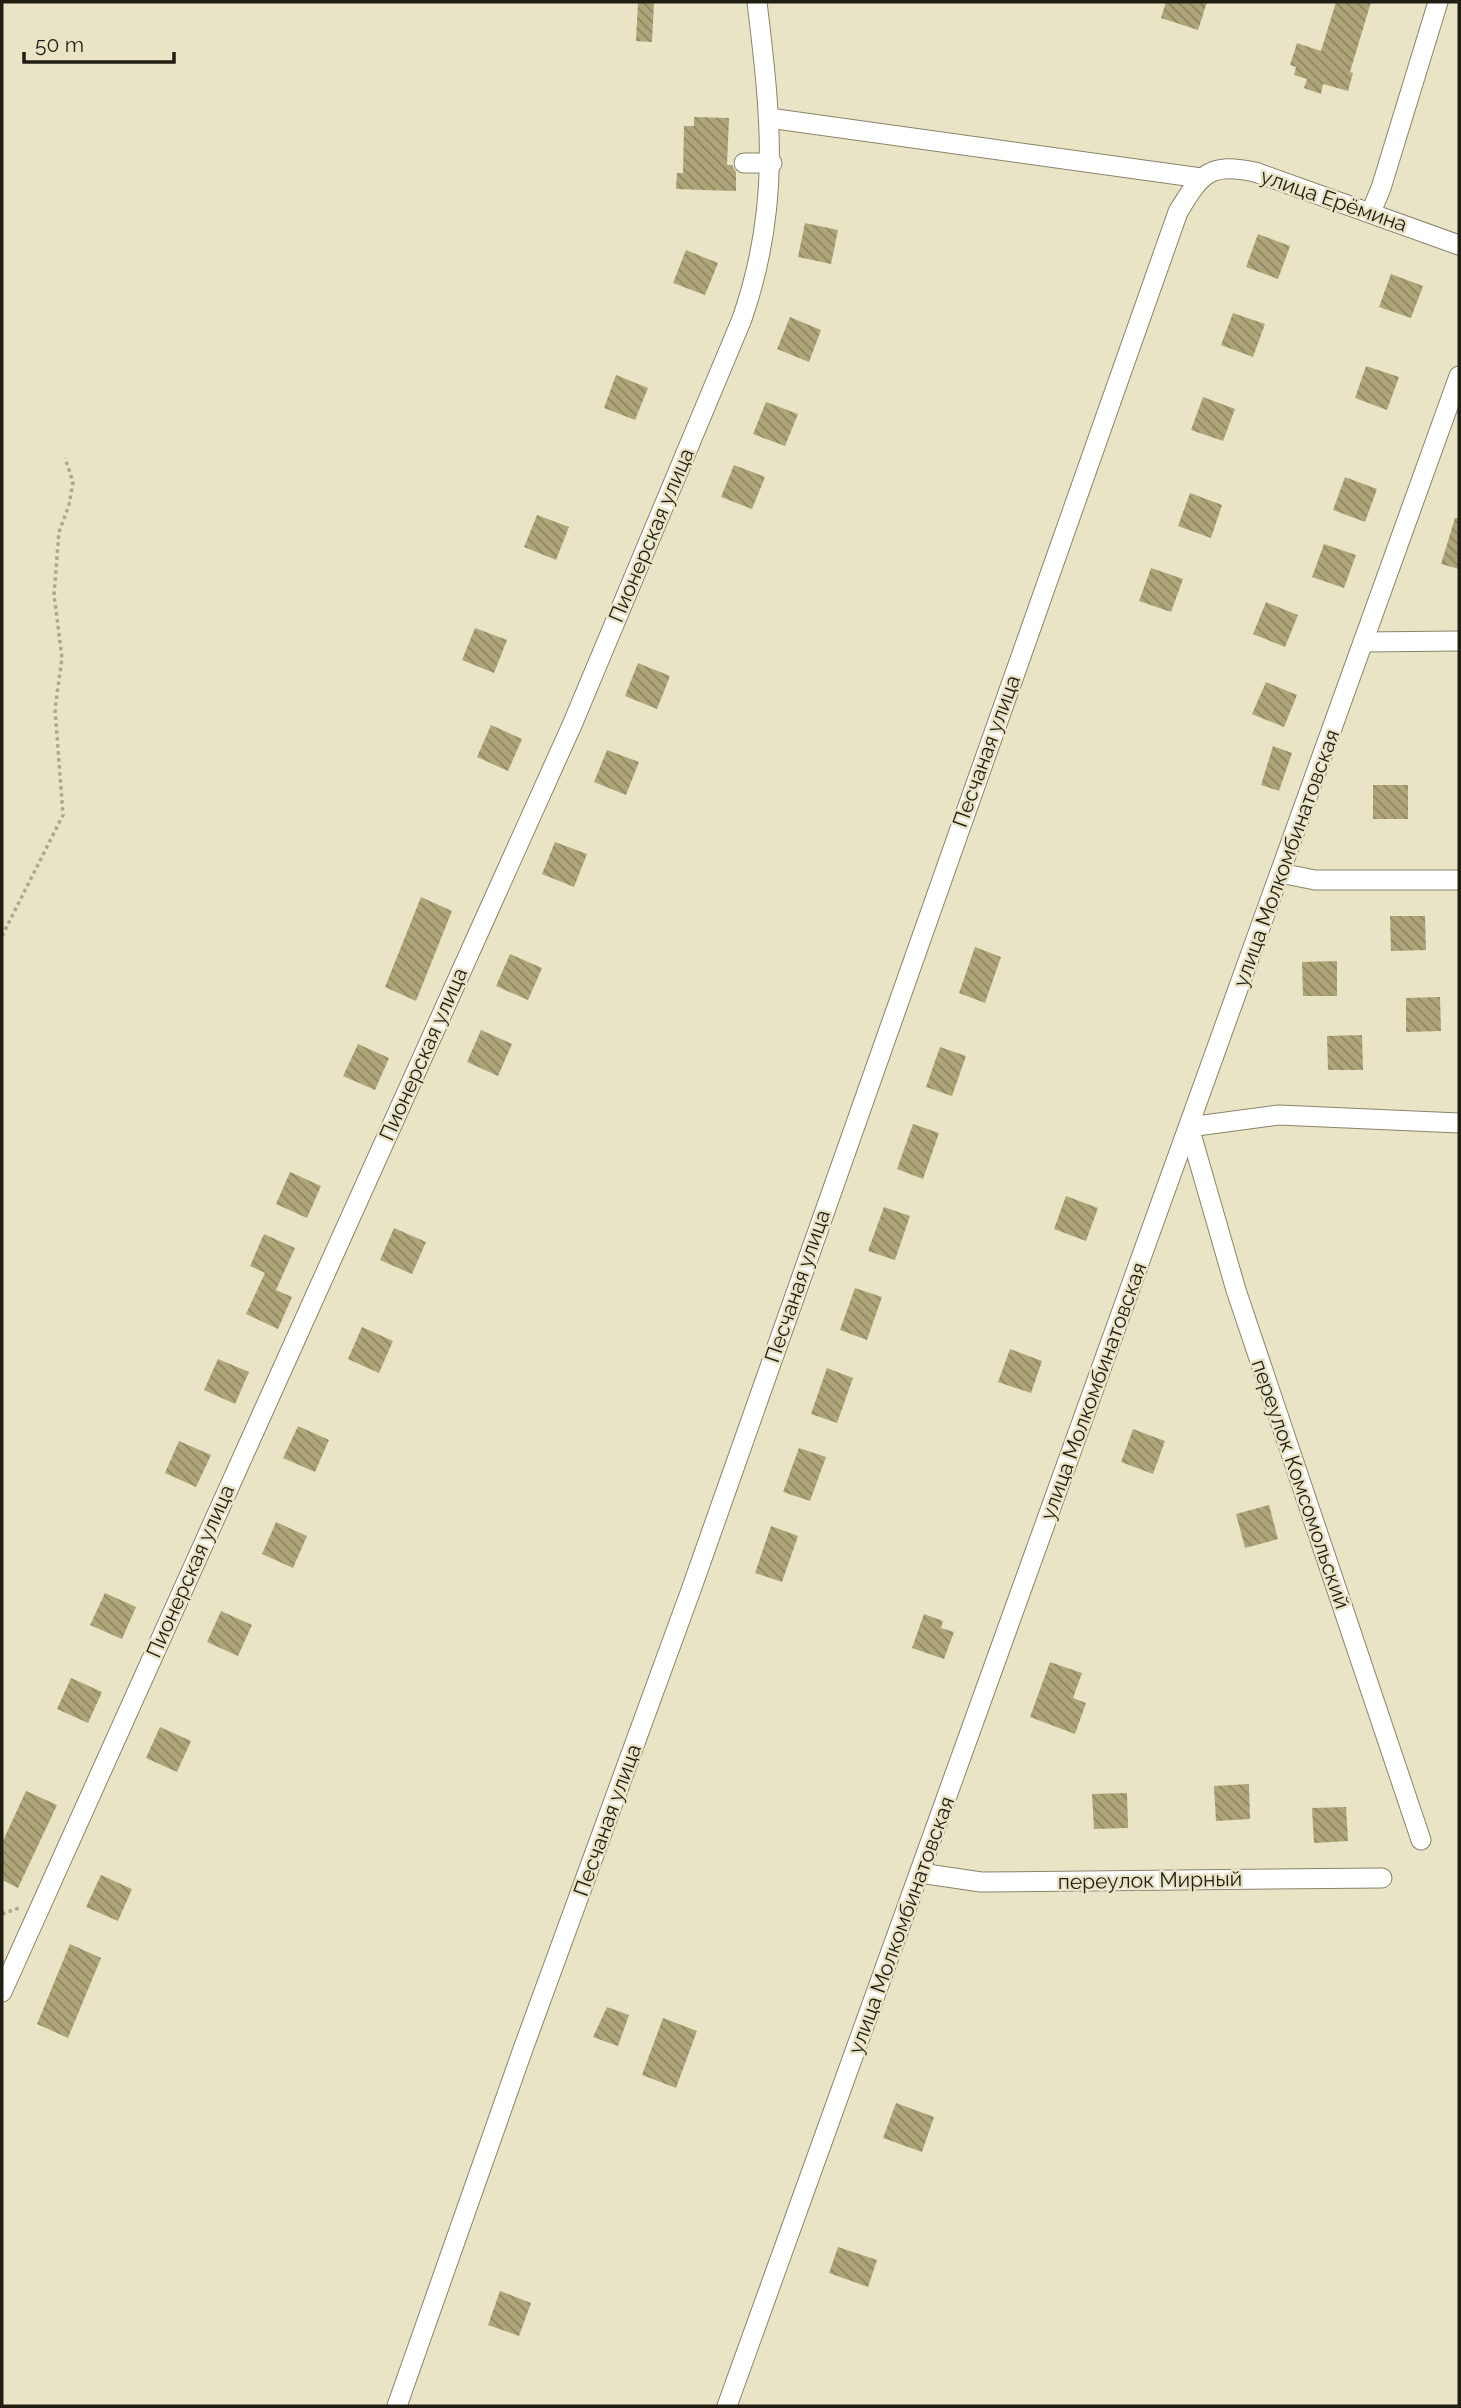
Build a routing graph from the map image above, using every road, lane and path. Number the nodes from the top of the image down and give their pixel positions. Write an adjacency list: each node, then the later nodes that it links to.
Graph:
1 (757, 2): 3 (street, Пионерская улица)
2 (1438, 2): 7 (street)
3 (769, 118): 5 (street, Пионерская улица); 6 (street, улица Ерёмина)
4 (744, 163): 5 (street)
5 (772, 163): 21 (street, Пионерская улица)
6 (1204, 175): 7 (street, улица Ерёмина); 22 (street, Песчаная улица)
7 (1371, 212): 8 (street, улица Ерёмина)
8 (1459, 245)
9 (1459, 376): 11 (street, улица Молкомбинатовская)
10 (65, 458): 15 (path)
11 (1363, 642): 12 (street); 13 (street, улица Молкомбинатовская)
12 (1459, 642)
13 (1280, 873): 14 (street); 17 (street, улица Молкомбинатовская)
14 (1459, 880)
15 (2, 936)
16 (1459, 1123): 17 (street)
17 (1189, 1127): 18 (street, переулок Комсомольский); 19 (street, улица Молкомбинатовская)
18 (1420, 1840)
19 (920, 1873): 20 (street, переулок Мирный); 23 (street, улица Молкомбинатовская)
20 (1382, 1878)
21 (2, 1992)
22 (397, 2406)
23 (727, 2406)

